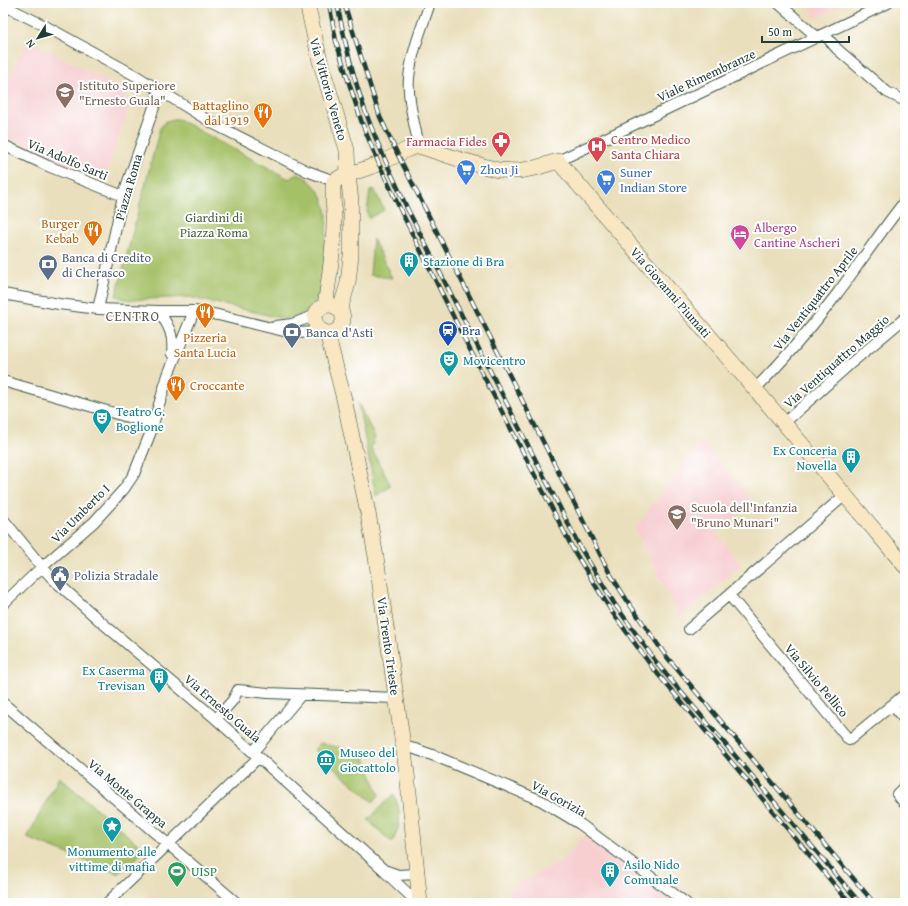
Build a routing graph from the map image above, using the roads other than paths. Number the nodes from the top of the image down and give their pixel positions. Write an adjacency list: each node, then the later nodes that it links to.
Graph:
1 (307, 3): 13 (main road, Via Vittorio Veneto)
2 (430, 3): 10 (street)
3 (778, 3): 6 (street)
4 (888, 3): 6 (street, Viale Rimembranze)
5 (3, 5): 7 (street)
6 (820, 36): 8 (street); 11 (street, Viale Rimembranze)
7 (160, 90): 13 (street); 14 (street, Piazza Roma)
8 (905, 101)
9 (3, 145): 14 (street, Via Adolfo Sarti)
10 (419, 146): 11 (main road); 12 (main road)
11 (558, 162): 27 (main road, Via Giovanni Piumati)
12 (379, 164): 13 (main road); 15 (main road)
13 (341, 178): 15 (main road); 20 (main road)
14 (123, 196): 18 (street, Piazza Roma)
15 (352, 201): 20 (main road)
16 (905, 201): 27 (street, Via Ventiquattro Aprile)
17 (3, 294): 18 (street)
18 (98, 309): 21 (street)
19 (194, 310): 21 (street); 23 (street); 25 (street)
20 (327, 310): 23 (street); 24 (main road); 24 (main road, Via Trento Trieste)
21 (159, 311): 25 (street)
22 (905, 318): 28 (street, Via Ventiquattro Maggio)
23 (270, 327): 24 (street)
24 (330, 331): 39 (main road, Via Trento Trieste)
25 (171, 366): 29 (street, Via Umberto I)
26 (3, 381): 29 (street)
27 (755, 389): 28 (main road, Via Giovanni Piumati)
28 (784, 423): 30 (main road, Via Giovanni Piumati)
29 (152, 424): 33 (street, Via Umberto I)
30 (845, 495): 32 (main road, Via Giovanni Piumati); 34 (street)
31 (3, 519): 33 (street, Via Ernesto Guala)
32 (905, 566)
33 (42, 568): 35 (street, Via Umberto I); 42 (street, Via Ernesto Guala)
34 (729, 594): 36 (street); 41 (street, Via Silvio Pellico)
35 (3, 604)
36 (689, 629)
37 (301, 694): 39 (street); 42 (street); 45 (street)
38 (905, 694): 41 (street, Via Silvio Pellico)
39 (396, 698): 44 (main road, Via Trento Trieste)
40 (3, 703): 48 (street, Via Monte Grappa)
41 (892, 705): 43 (street)
42 (216, 719): 45 (street, Via Ernesto Guala)
43 (905, 720)
44 (403, 746): 50 (main road, Via Trento Trieste); 54 (street, Via Gorizia)
45 (256, 754): 48 (street); 49 (street, Via Ernesto Guala)
46 (905, 786): 47 (street)
47 (905, 804)
48 (169, 844): 51 (street); 52 (street, Via Monte Grappa)
49 (384, 870): 50 (street, Via Ernesto Guala); 53 (street, Via Ernesto Guala)
50 (417, 874): 53 (main road, Via Trento Trieste)
51 (107, 903)
52 (237, 903)
53 (419, 903)
54 (686, 903)

